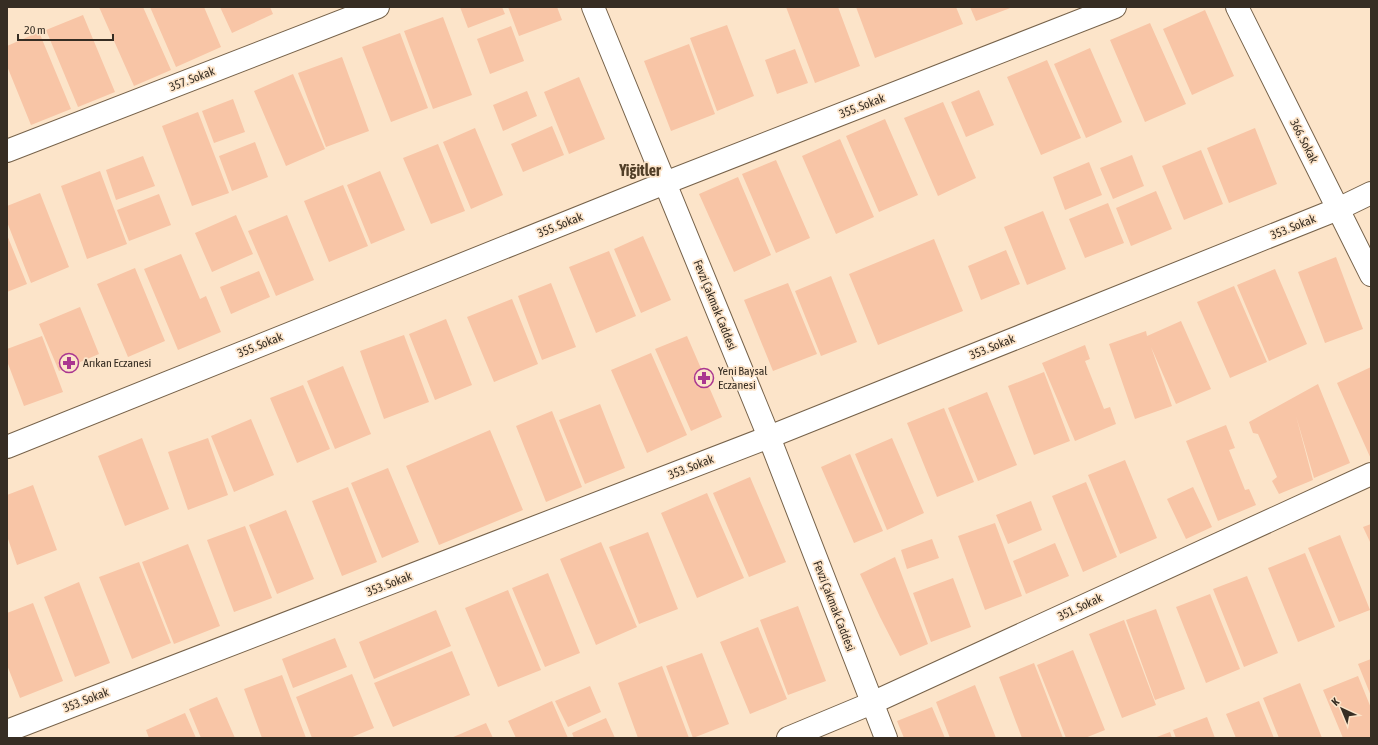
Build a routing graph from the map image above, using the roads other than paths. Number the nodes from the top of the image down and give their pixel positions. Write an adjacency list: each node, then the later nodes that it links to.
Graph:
1 (378, 7): 5 (street, 357. Sokak)
2 (593, 7): 6 (street, Fevzi Çakmak Caddesi)
3 (1115, 7): 6 (street, 355. Sokak)
4 (1237, 7): 8 (street, 366. Sokak)
5 (7, 151)
6 (665, 183): 10 (street, Fevzi Çakmak Caddesi); 11 (street, 355. Sokak)
7 (1371, 193): 8 (street, 353. Sokak)
8 (1338, 209): 9 (street, 366. Sokak); 10 (street, 353. Sokak)
9 (1371, 275)
10 (769, 437): 13 (street, Fevzi Çakmak Caddesi); 14 (street, 353. Sokak)
11 (7, 447)
12 (1371, 474): 13 (street, 351. Sokak)
13 (872, 703): 15 (street, 351. Sokak); 16 (street, Fevzi Çakmak Caddesi)
14 (7, 731)
15 (788, 738)
16 (886, 738)

